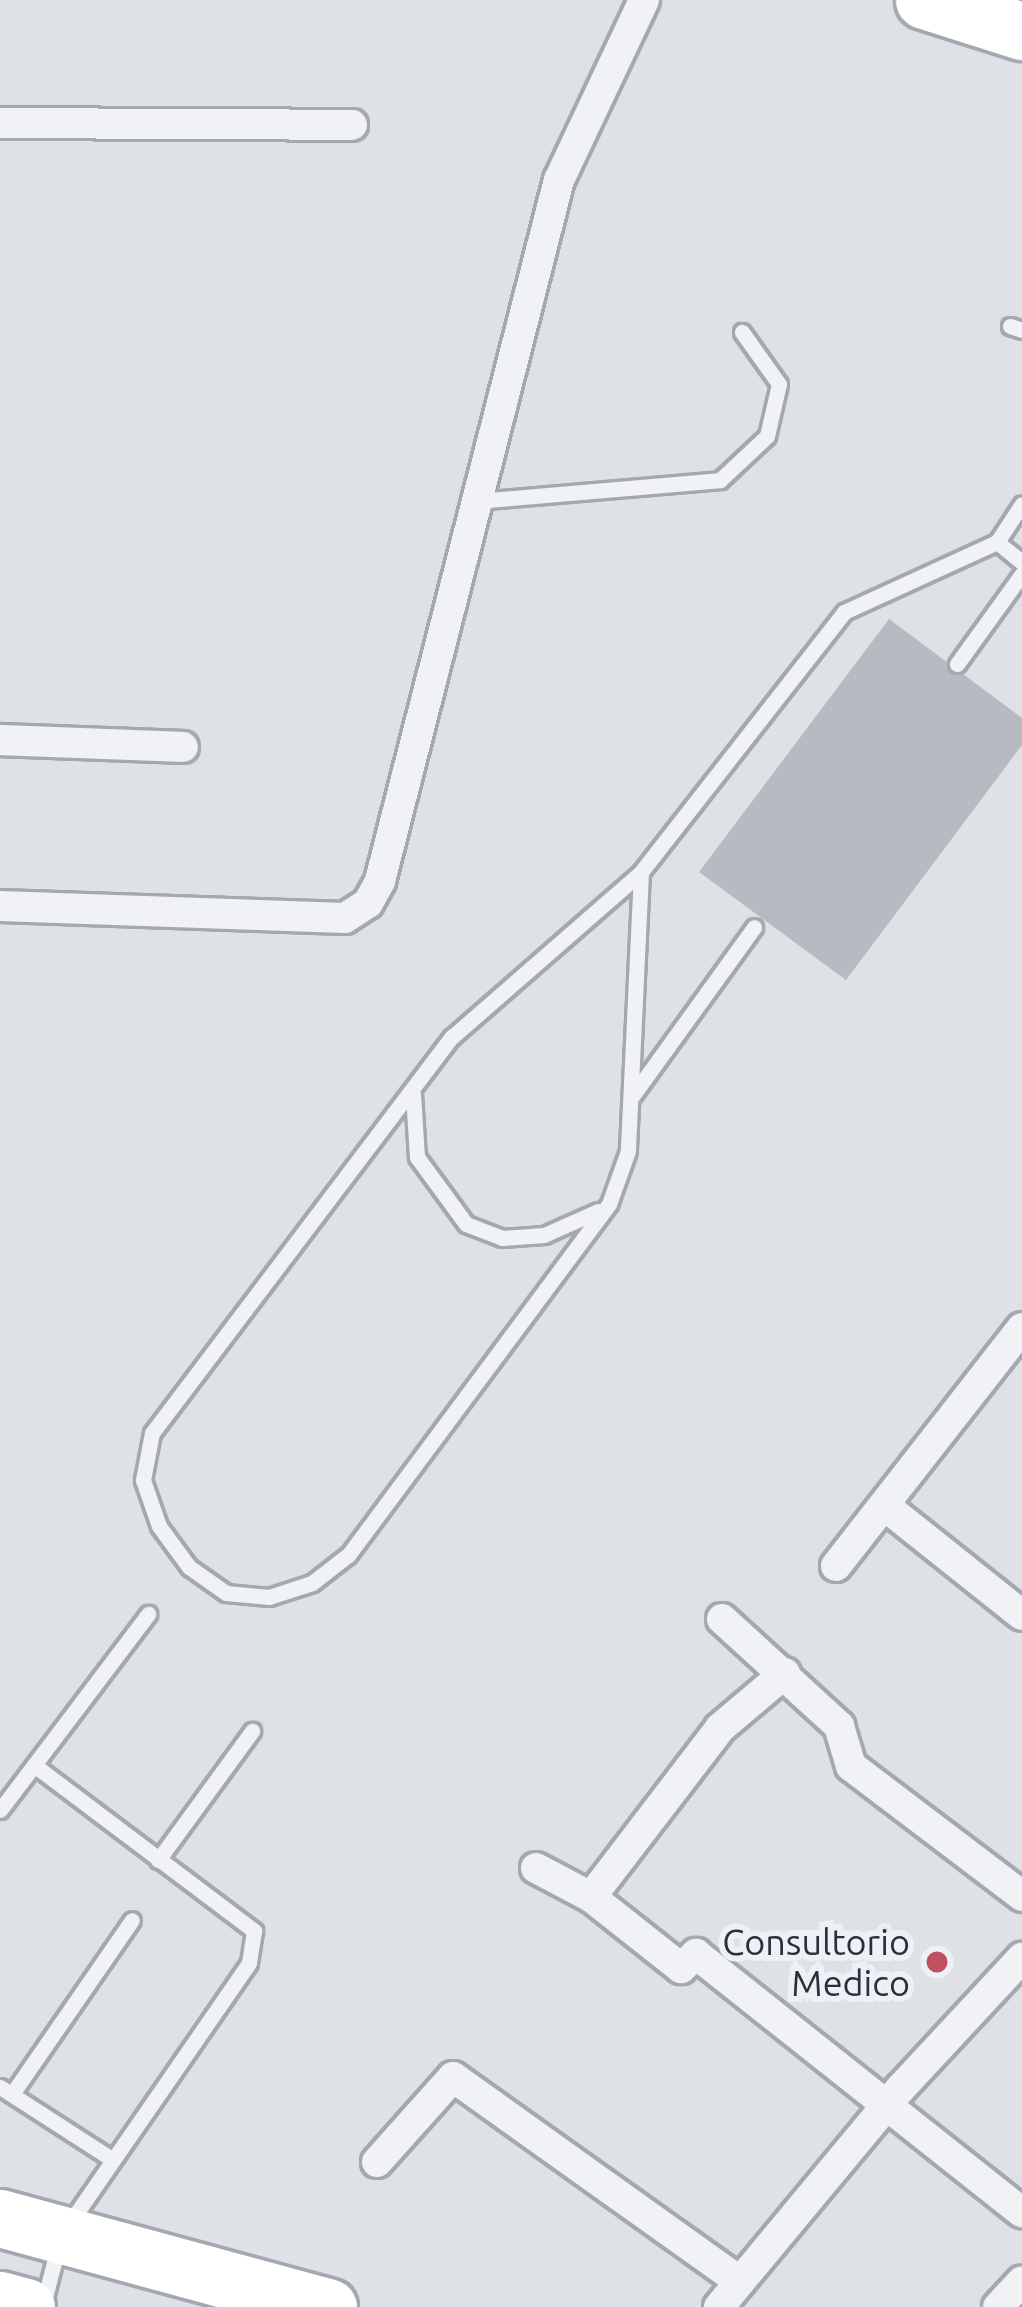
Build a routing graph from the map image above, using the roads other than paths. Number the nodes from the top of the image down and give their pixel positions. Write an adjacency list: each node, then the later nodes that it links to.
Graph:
1 (644, 0): 7 (street)
2 (924, 0): 3 (highway)
3 (1022, 31)
4 (0, 123): 5 (street)
5 (352, 125)
6 (742, 332): 7 (lane)
7 (477, 501): 16 (street)
8 (1022, 504): 9 (lane)
9 (997, 542): 10 (lane); 15 (lane)
10 (1022, 562)
11 (1022, 574): 12 (lane)
12 (957, 664)
13 (0, 740): 14 (street)
14 (183, 747)
15 (641, 872): 18 (lane); 19 (lane)
16 (0, 906)
17 (754, 927): 19 (lane)
18 (413, 1091): 20 (lane); 20 (lane)
19 (631, 1098): 20 (lane)
20 (609, 1204)
21 (1022, 1328): 22 (street)
22 (885, 1506): 23 (street); 25 (street)
23 (836, 1566)
24 (148, 1614): 29 (lane)
25 (1022, 1615)
26 (722, 1619): 27 (street)
27 (785, 1673): 33 (street); 34 (street)
28 (252, 1730): 31 (lane)
29 (34, 1766): 30 (lane); 31 (lane)
30 (0, 1810)
31 (158, 1859): 39 (lane)
32 (536, 1868): 34 (street)
33 (1022, 1896)
34 (591, 1897): 38 (street)
35 (132, 1920): 37 (lane)
36 (1022, 1958): 38 (street)
37 (6, 2091): 39 (lane)
38 (886, 2108): 41 (street); 44 (street)
39 (110, 2158): 43 (lane)
40 (377, 2162): 44 (street)
41 (1022, 2212)
42 (0, 2218): 43 (highway)
43 (61, 2235): 48 (lane); 49 (highway)
44 (740, 2281): 50 (street)
45 (1022, 2281): 51 (street)
46 (0, 2300): 47 (highway)
47 (26, 2307)
48 (42, 2307)
49 (328, 2307)
50 (719, 2307)
51 (998, 2307)

